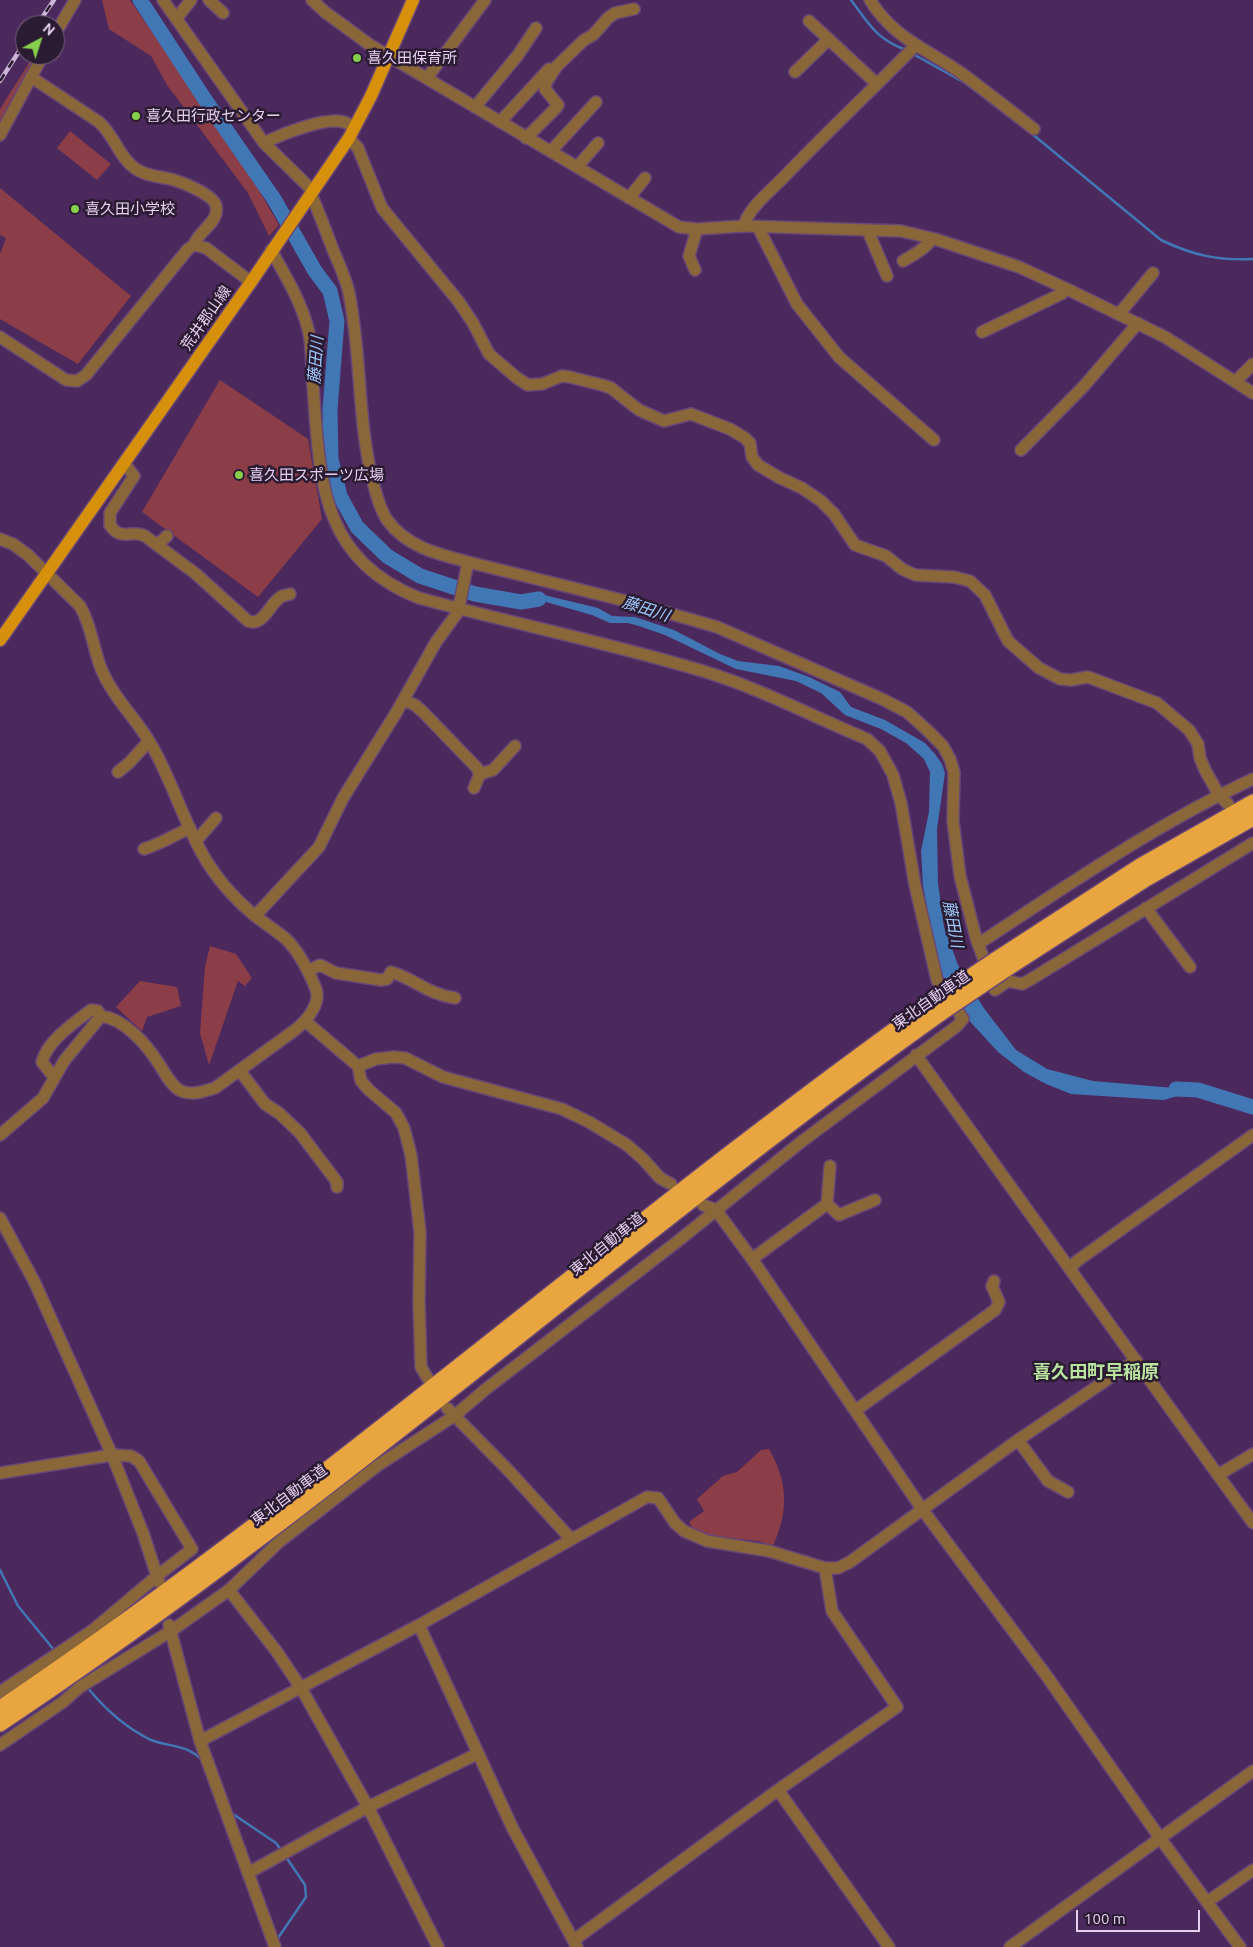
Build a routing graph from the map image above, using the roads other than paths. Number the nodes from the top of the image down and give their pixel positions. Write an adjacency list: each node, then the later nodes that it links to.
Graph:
1 (75, 0): 11 (street)
2 (163, 0): 12 (street)
3 (191, 0): 12 (street)
4 (209, 0): 10 (street)
5 (312, 0): 17 (street)
6 (412, 0): 17 (main road, 荒井郡山線)
7 (485, 0): 22 (street)
8 (870, 0): 16 (street)
9 (634, 10): 30 (street)
10 (223, 13)
11 (65, 17)
12 (176, 19): 32 (street)
13 (809, 21): 15 (street)
14 (536, 28): 25 (street)
15 (829, 39): 20 (street); 23 (street)
16 (916, 45): 23 (street); 27 (street)
17 (390, 55): 22 (street); 28 (main road, 荒井郡山線)
18 (555, 62): 26 (street)
19 (37, 65): 21 (street)
20 (795, 72)
21 (31, 76): 29 (street); 43 (street)
22 (427, 78): 25 (street)
23 (878, 84): 38 (street)
24 (596, 102): 33 (street)
25 (475, 107): 26 (street)
26 (500, 122): 30 (street)
27 (1034, 129)
28 (352, 132): 32 (street); 36 (main road, 荒井郡山線); 76 (street)
29 (0, 135)
30 (526, 138): 33 (street)
31 (598, 142): 34 (street)
32 (264, 143): 36 (street)
33 (551, 151): 34 (street)
34 (577, 167): 37 (street)
35 (646, 178): 37 (street)
36 (310, 196): 44 (main road, 荒井郡山線); 64 (street)
37 (629, 198): 40 (street)
38 (744, 226): 39 (street); 40 (street)
39 (758, 227): 41 (street); 58 (street)
40 (696, 229): 46 (street)
41 (868, 231): 42 (street); 48 (street)
42 (931, 239): 45 (street); 50 (street)
43 (194, 245): 49 (street); 54 (street)
44 (274, 246): 49 (main road, 荒井郡山線); 67 (street)
45 (903, 261)
46 (695, 270)
47 (1153, 274): 51 (street)
48 (887, 276)
49 (251, 282): 60 (main road, 荒井郡山線)
50 (1067, 289): 51 (street); 53 (street)
51 (1119, 314): 52 (street)
52 (1138, 323): 56 (street); 59 (street)
53 (982, 332)
54 (0, 337)
55 (1253, 364): 56 (street)
56 (1236, 382): 57 (street)
57 (1253, 393)
58 (934, 440)
59 (1020, 450)
60 (124, 463): 63 (street); 65 (main road, 荒井郡山線)
61 (167, 536): 63 (street)
62 (0, 539): 65 (street)
63 (157, 545): 66 (street)
64 (467, 566): 67 (street); 87 (street)
65 (46, 574): 68 (main road, 荒井郡山線); 70 (street)
66 (290, 594)
67 (458, 607): 69 (street); 95 (street)
68 (0, 640)
69 (403, 700): 73 (street); 86 (street)
70 (149, 741): 72 (street); 81 (street)
71 (515, 746): 73 (street)
72 (118, 772)
73 (480, 774): 75 (street)
74 (1253, 780): 76 (street)
75 (474, 788)
76 (1219, 796): 78 (street); 87 (street)
77 (1253, 802): 88 (highway, 東北自動車道)
78 (1228, 804)
79 (216, 818): 82 (street)
80 (1253, 818): 88 (highway, 東北自動車道)
81 (190, 828): 82 (street); 84 (street)
82 (196, 841): 86 (street)
83 (1253, 843): 85 (street)
84 (144, 849)
85 (1146, 908): 87 (street); 89 (street)
86 (255, 916): 90 (street)
87 (978, 944)
88 (1000, 965): 92 (highway, 東北自動車道, bridge)
89 (1190, 967)
90 (308, 971): 91 (street); 94 (street)
91 (455, 998)
92 (942, 1004): 132 (highway, 東北自動車道); 133 (highway, 東北自動車道)
93 (101, 1016): 97 (street); 98 (street); 98 (street)
94 (305, 1021): 96 (street); 97 (street)
95 (916, 1055): 107 (street); 110 (street)
96 (358, 1066): 102 (street); 113 (street)
97 (240, 1071): 103 (street)
98 (54, 1077): 100 (street)
99 (1253, 1135): 110 (street)
100 (0, 1136)
101 (830, 1166): 105 (street)
102 (671, 1184)
103 (337, 1187)
104 (875, 1200): 105 (street)
105 (828, 1204): 109 (street)
106 (703, 1205): 107 (street)
107 (716, 1210): 109 (street); 115 (street)
108 (0, 1218): 118 (street)
109 (752, 1259): 114 (street)
110 (1070, 1268): 112 (street)
111 (994, 1281): 114 (street)
112 (1136, 1360): 116 (street); 120 (street)
113 (428, 1379)
114 (856, 1410): 122 (street)
115 (450, 1412): 124 (street); 127 (street)
116 (1018, 1440): 121 (street); 122 (street)
117 (1253, 1454): 120 (street)
118 (112, 1456): 119 (street); 126 (street); 126 (street)
119 (0, 1473)
120 (1218, 1475): 123 (street)
121 (1068, 1492)
122 (922, 1509): 125 (street); 140 (street)
123 (1253, 1522)
124 (571, 1539): 125 (street); 128 (street)
125 (825, 1568): 138 (street)
126 (158, 1580): 131 (street)
127 (229, 1590): 129 (street); 130 (street)
128 (418, 1625): 130 (street); 136 (street)
129 (170, 1627): 134 (street); 135 (street)
130 (301, 1688): 134 (street); 139 (street)
131 (0, 1692)
132 (0, 1708)
133 (0, 1724)
134 (200, 1741): 142 (street)
135 (0, 1745)
136 (477, 1754): 139 (street); 144 (street)
137 (1253, 1771): 140 (street)
138 (778, 1790): 144 (street); 147 (street)
139 (368, 1806): 142 (street); 146 (street)
140 (1160, 1838): 143 (street); 148 (street)
141 (1253, 1870): 143 (street)
142 (248, 1873): 145 (street)
143 (1207, 1902): 149 (street)
144 (576, 1944)
145 (275, 1947)
146 (438, 1947)
147 (889, 1947)
148 (1010, 1947)
149 (1240, 1947)

